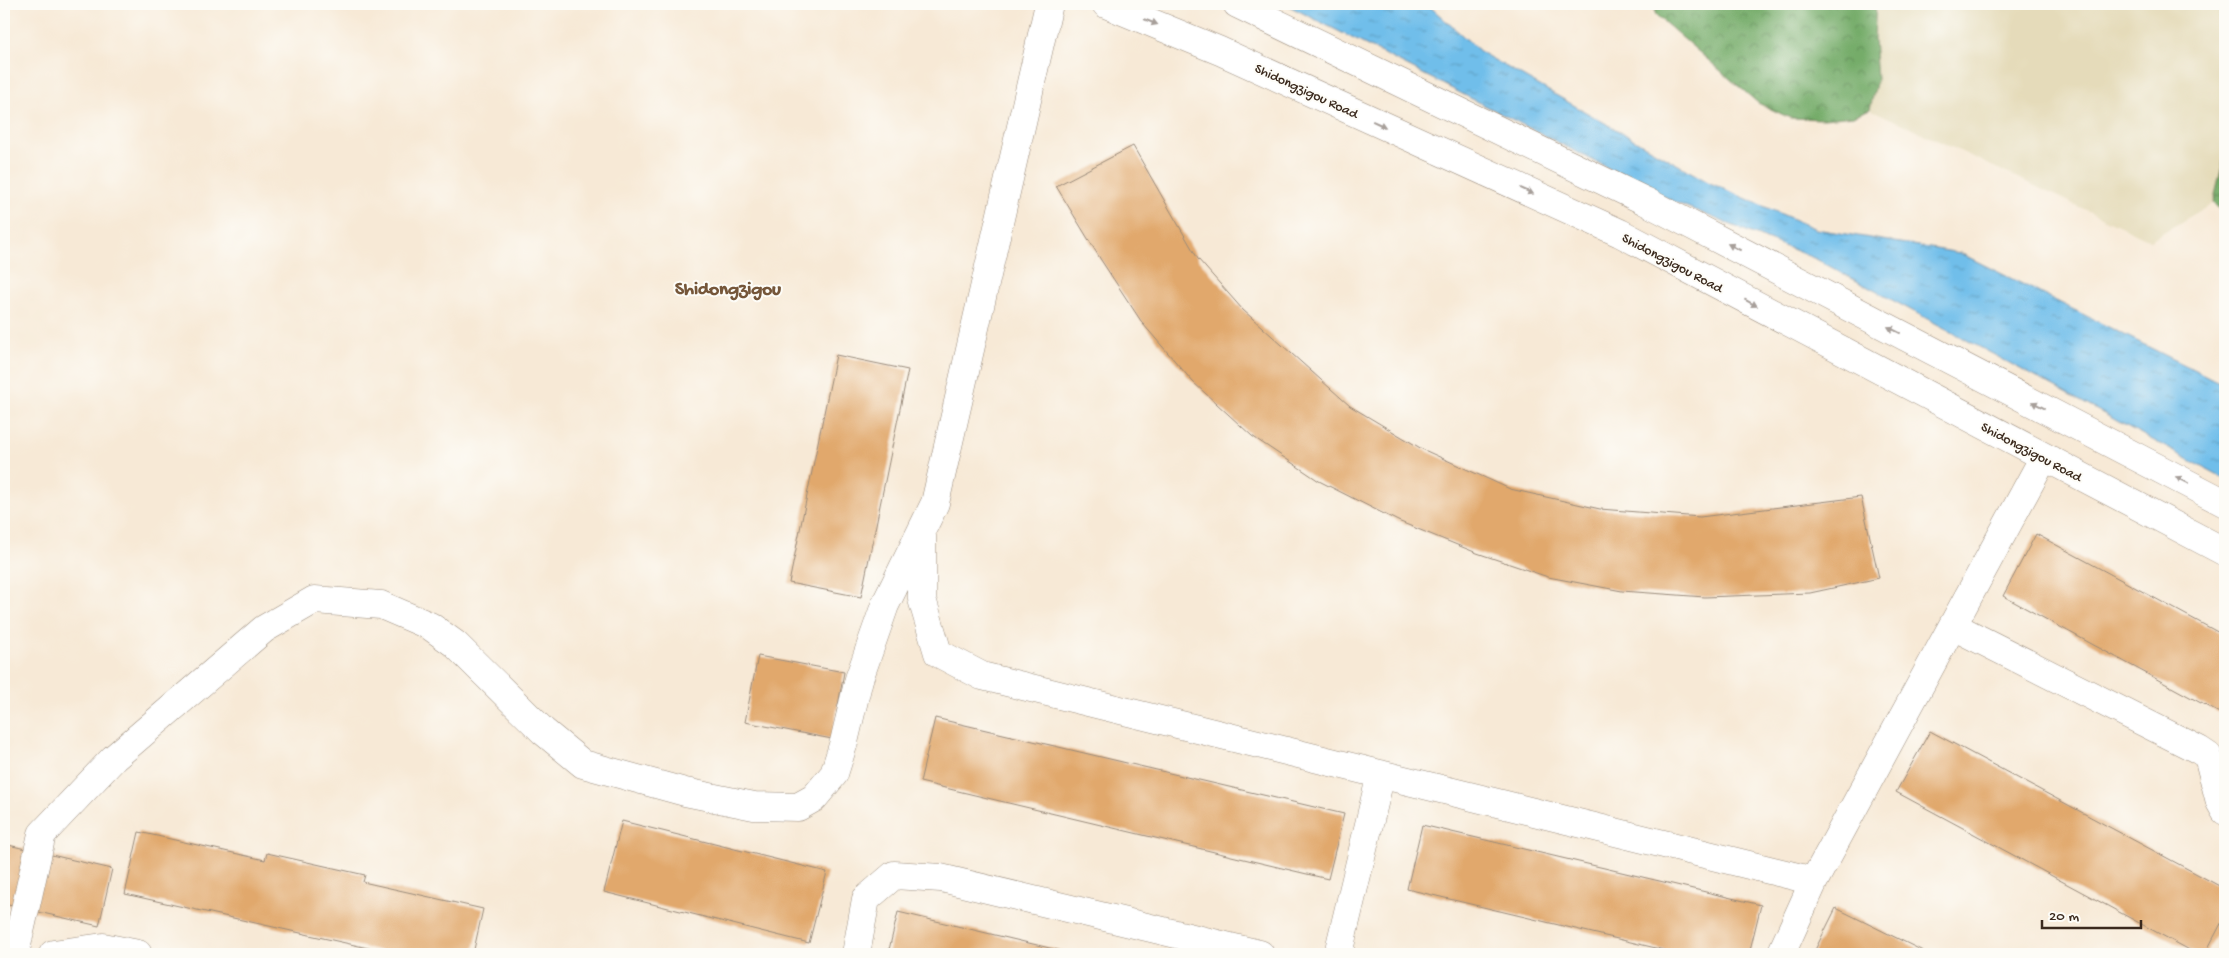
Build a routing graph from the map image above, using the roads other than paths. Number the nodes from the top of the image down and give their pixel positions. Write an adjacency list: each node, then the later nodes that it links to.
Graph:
1 (1049, 4): 6 (main road)
2 (1106, 4): 4 (main road, Shidongzigou Road, one-way to 4)
3 (1237, 4): 5 (main road, one-way to 3)
4 (2044, 458): 7 (main road, Shidongzigou Road); 8 (main road)
5 (2225, 503)
6 (922, 529): 9 (main road); 12 (main road)
7 (2225, 552)
8 (1953, 626): 10 (main road); 11 (main road)
9 (1381, 774): 11 (main road); 17 (main road)
10 (2225, 811)
11 (1814, 881): 18 (main road)
12 (15, 954)
13 (53, 954): 14 (main road)
14 (138, 954)
15 (856, 954): 16 (main road)
16 (1260, 954)
17 (1338, 954)
18 (1782, 954)

